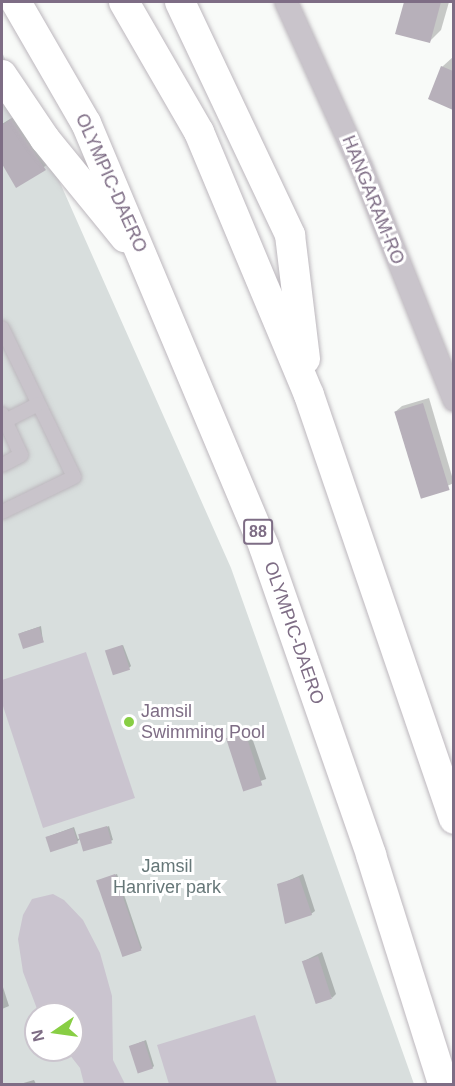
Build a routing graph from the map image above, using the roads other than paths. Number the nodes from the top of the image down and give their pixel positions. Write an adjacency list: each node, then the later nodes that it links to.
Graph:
1 (16, 2): 6 (highway, OLYMPIC-DAERO / 88)
2 (124, 2): 8 (highway)
3 (180, 2): 8 (highway)
4 (286, 2): 9 (street, HANGARAM-RO)
5 (2, 75): 6 (highway)
6 (149, 266): 15 (highway, OLYMPIC-DAERO / 88)
7 (3, 333): 10 (street)
8 (309, 395): 14 (highway)
9 (453, 400)
10 (38, 404): 11 (street); 13 (street)
11 (3, 418): 12 (street)
12 (2, 465)
13 (2, 509)
14 (453, 819)
15 (443, 1084)

